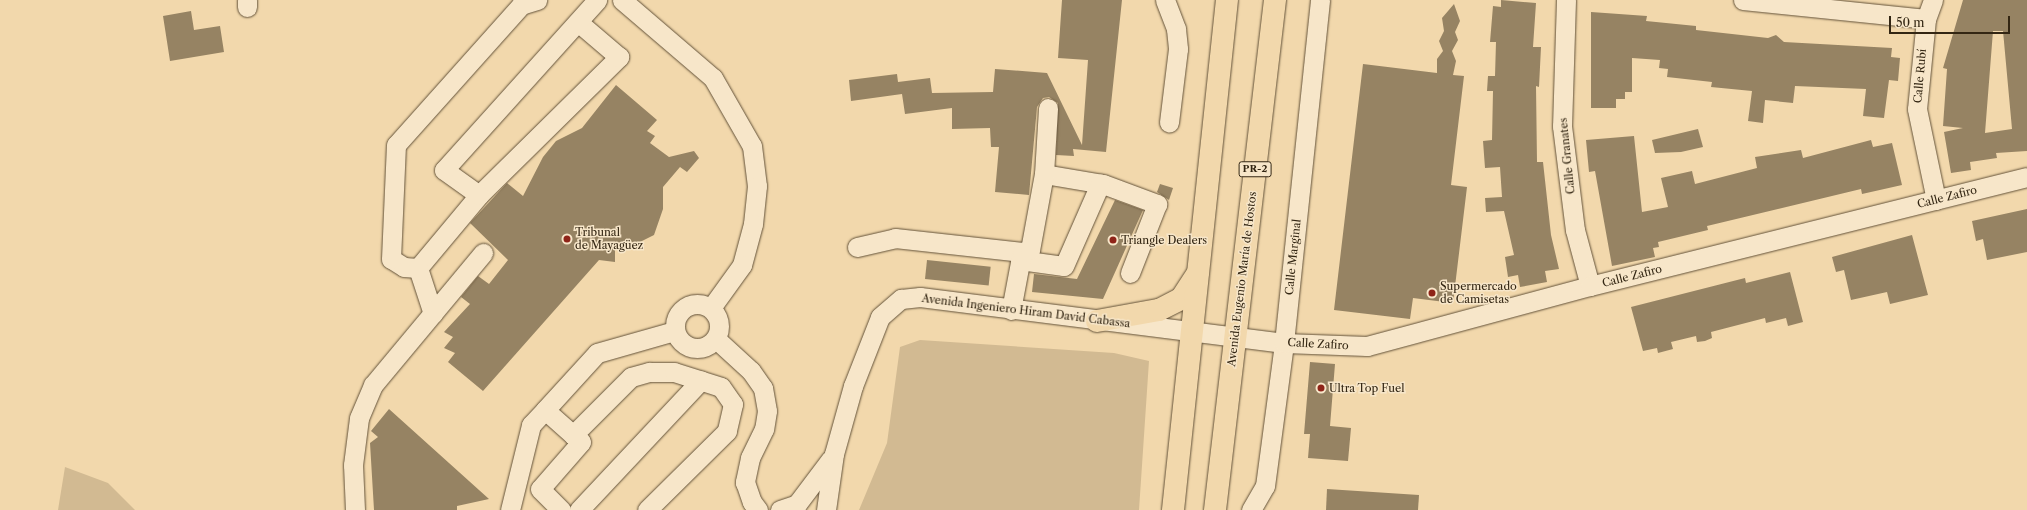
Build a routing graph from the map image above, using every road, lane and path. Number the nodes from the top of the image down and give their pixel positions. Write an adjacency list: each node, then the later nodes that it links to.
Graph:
1 (537, 0): 23 (street)
2 (597, 0): 12 (street)
3 (622, 0): 27 (street)
4 (1166, 0): 14 (street)
5 (1275, 0): 33 (highway, Avenida Eugenio María de Hostos / PR-2)
6 (1320, 0): 35 (street, Calle Marginal)
7 (1566, 0): 26 (street, Calle Granates)
8 (1743, 0): 11 (street)
9 (1933, 0): 11 (street, Calle Rubí)
10 (1223, 6): 24 (highway)
11 (1926, 19): 19 (street, Calle Rubí)
12 (578, 22): 18 (street); 18 (street)
13 (1048, 108): 15 (street)
14 (1169, 122)
15 (1044, 174): 17 (street); 22 (street)
16 (2027, 177): 19 (street, Calle Zafiro)
17 (1100, 184): 22 (street); 25 (street)
18 (479, 195): 23 (street)
19 (1936, 200): 26 (street, Calle Zafiro)
20 (857, 247): 22 (street)
21 (483, 253): 29 (street)
22 (1021, 256): 28 (street)
23 (418, 268): 29 (street)
24 (1200, 270): 30 (highway); 32 (highway)
25 (1130, 273)
26 (1590, 286): 35 (street, Calle Zafiro)
27 (711, 308): 31 (street); 34 (street)
28 (1012, 310): 30 (street, Avenida Ingeniero Hiram David Cabassa); 39 (street, Avenida Ingeniero Hiram David Cabassa)
29 (433, 314): 40 (street)
30 (1097, 321): 32 (street, Avenida Ingeniero Hiram David Cabassa)
31 (674, 331): 34 (street); 37 (street)
32 (1194, 333): 33 (street, Avenida Ingeniero Hiram David Cabassa); 48 (highway)
33 (1235, 338): 35 (street, Calle Zafiro); 49 (highway, Avenida Eugenio María de Hostos / PR-2)
34 (716, 339): 45 (street)
35 (1284, 343): 50 (street, Calle Marginal)
36 (701, 380): 38 (street); 43 (street); 44 (street)
37 (545, 410): 38 (street); 41 (street)
38 (573, 435): 42 (street)
39 (834, 454): 46 (street); 47 (street, Avenida Ingeniero Hiram David Cabassa)
40 (356, 510)
41 (510, 510)
42 (562, 510)
43 (579, 510)
44 (646, 510)
45 (758, 510)
46 (780, 510)
47 (826, 510)
48 (1173, 510)
49 (1215, 510)
50 (1251, 510)

